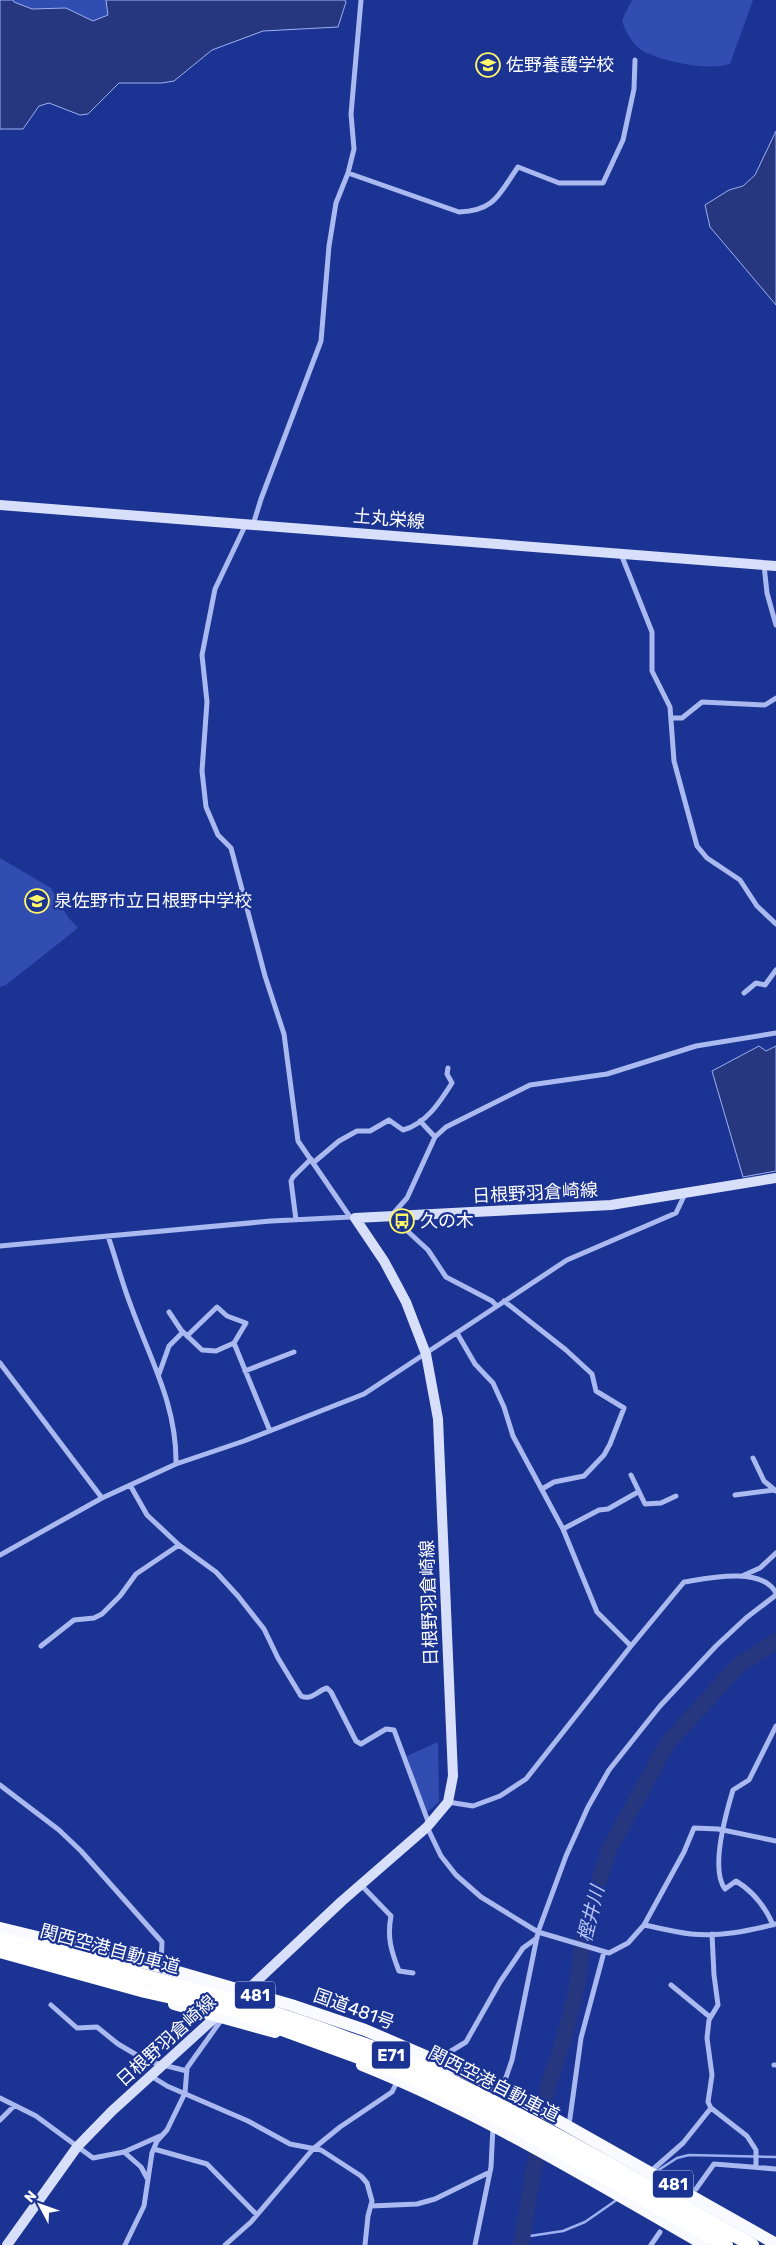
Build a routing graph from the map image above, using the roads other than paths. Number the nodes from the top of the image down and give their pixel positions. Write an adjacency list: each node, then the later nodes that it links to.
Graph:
1 (361, 0): 3 (street)
2 (635, 60): 3 (street)
3 (348, 173): 5 (street)
4 (0, 505): 5 (main road, 土丸栄線)
5 (250, 525): 6 (main road, 土丸栄線); 19 (street)
6 (621, 554): 7 (main road, 土丸栄線); 11 (street)
7 (764, 565): 8 (main road, 土丸栄線); 9 (street)
8 (776, 566)
9 (776, 625)
10 (776, 698): 11 (street)
11 (671, 718): 12 (street)
12 (776, 924)
13 (776, 970): 14 (street)
14 (744, 993)
15 (776, 1032): 18 (street)
16 (448, 1068): 17 (street)
17 (420, 1122): 18 (street); 19 (street)
18 (435, 1137): 22 (street)
19 (312, 1161): 23 (street); 24 (street)
20 (776, 1178): 21 (main road, 日根野羽倉崎線)
21 (686, 1193): 22 (main road, 日根野羽倉崎線); 27 (street)
22 (392, 1216): 23 (main road, 日根野羽倉崎線); 28 (street)
23 (353, 1218): 24 (street); 35 (main road, 日根野羽倉崎線)
24 (296, 1220): 25 (street)
25 (108, 1236): 26 (street); 38 (street)
26 (0, 1246)
27 (504, 1302): 28 (street); 44 (street)
28 (497, 1306): 31 (street)
29 (169, 1312): 30 (street)
30 (183, 1332): 32 (street); 38 (street)
31 (457, 1333): 35 (street); 44 (street)
32 (187, 1336): 33 (street); 33 (street)
33 (234, 1343): 37 (street)
34 (294, 1352): 37 (street)
35 (426, 1354): 39 (street); 60 (main road, 日根野羽倉崎線)
36 (0, 1363): 49 (street)
37 (245, 1371): 39 (street)
38 (158, 1375): 41 (street)
39 (270, 1431): 41 (street)
40 (753, 1458): 45 (street)
41 (176, 1464): 43 (street)
42 (631, 1475): 46 (street)
43 (130, 1485): 49 (street); 51 (street)
44 (542, 1489): 50 (street)
45 (775, 1491): 47 (street)
46 (638, 1492): 48 (street); 50 (street)
47 (736, 1495)
48 (676, 1496)
49 (102, 1498): 53 (street)
50 (562, 1529): 57 (street)
51 (179, 1545): 56 (street); 61 (street)
52 (776, 1553): 54 (street)
53 (0, 1554)
54 (739, 1577): 55 (street); 57 (street)
55 (776, 1594): 69 (street)
56 (41, 1646)
57 (631, 1646): 60 (street)
58 (776, 1726): 62 (street)
59 (0, 1785): 74 (street)
60 (448, 1802): 61 (main road, 日根野羽倉崎線)
61 (428, 1826): 64 (main road, 日根野羽倉崎線); 69 (street)
62 (721, 1830): 63 (street); 65 (street); 66 (street)
63 (776, 1841)
64 (360, 1884): 75 (street); 77 (main road, 日根野羽倉崎線)
65 (644, 1925): 68 (street); 72 (street)
66 (775, 1925): 68 (street)
67 (0, 1928): 74 (highway, 国道481号 / 481)
68 (712, 1934): 80 (street)
69 (538, 1935): 72 (street); 81 (street); 86 (street)
70 (0, 1939): 117 (highway, 関西空港自動車道 / E71)
71 (0, 1951): 116 (highway, 関西空港自動車道 / E71)
72 (604, 1952): 93 (street)
73 (0, 1958): 79 (highway, 481)
74 (161, 1967): 77 (highway, 国道481号 / 481)
75 (413, 1973)
76 (671, 1985): 80 (street)
77 (245, 1992): 79 (main road, 日根野羽倉崎線); 81 (highway, 国道481号 / 481)
78 (51, 2005): 82 (street)
79 (220, 2017): 82 (main road, 日根野羽倉崎線); 83 (street); 85 (highway, 481)
80 (710, 2017): 90 (street)
81 (436, 2060): 86 (highway, 国道481号 / 481)
82 (163, 2065): 83 (street); 84 (main road, 日根野羽倉崎線)
83 (187, 2071): 87 (street)
84 (151, 2076): 87 (street); 95 (main road, 日根野羽倉崎線)
85 (398, 2080): 92 (highway, 481); 97 (street)
86 (502, 2089): 93 (highway, 国道481号 / 481)
87 (185, 2093): 94 (street); 97 (street)
88 (0, 2098): 89 (street)
89 (14, 2106): 91 (street); 95 (street)
90 (711, 2108): 99 (street); 102 (street)
91 (0, 2120)
92 (493, 2125): 101 (street); 115 (highway, 481)
93 (568, 2126): 102 (highway, 国道481号 / 481)
94 (163, 2134): 96 (street); 98 (street)
95 (77, 2147): 98 (street); 109 (main road, 日根野羽倉崎線)
96 (154, 2149): 103 (street); 106 (street)
97 (313, 2149): 105 (street); 106 (street)
98 (124, 2152): 103 (street)
99 (756, 2167): 100 (street); 104 (street)
100 (776, 2169)
101 (490, 2172): 105 (street); 113 (street)
102 (650, 2172): 108 (highway, 国道481号 / 481)
103 (148, 2179): 110 (street)
104 (696, 2189)
105 (371, 2206): 112 (street)
106 (257, 2215): 111 (street)
107 (660, 2232): 114 (street)
108 (776, 2244)
109 (7, 2245)
110 (125, 2245)
111 (225, 2245)
112 (365, 2245)
113 (475, 2245)
114 (651, 2245)
115 (705, 2245)
116 (726, 2245)
117 (752, 2245)

